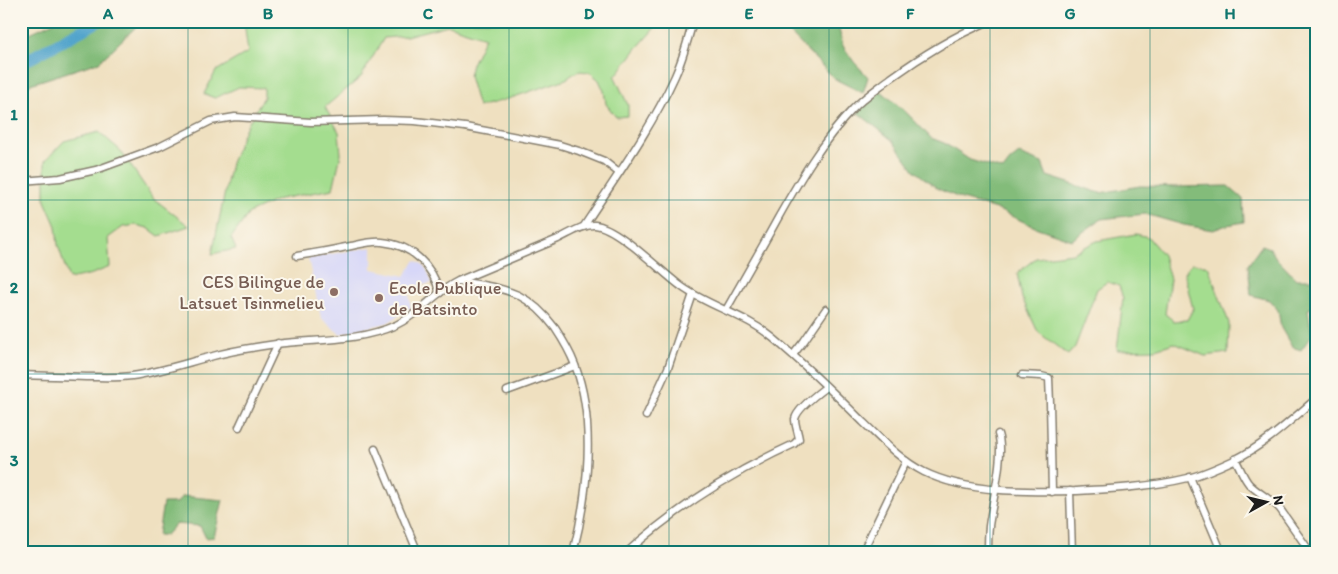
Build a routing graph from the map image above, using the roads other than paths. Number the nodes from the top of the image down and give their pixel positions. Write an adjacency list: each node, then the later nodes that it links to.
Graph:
1 (693, 21): 3 (street)
2 (989, 21): 11 (street)
3 (619, 173): 4 (street); 5 (street)
4 (21, 181)
5 (584, 226): 7 (street); 9 (street)
6 (297, 256): 8 (street)
7 (458, 280): 8 (street); 14 (street)
8 (440, 293): 12 (street)
9 (693, 294): 11 (street); 20 (street)
10 (826, 309): 13 (street)
11 (726, 310): 13 (street)
12 (278, 344): 15 (street); 21 (street)
13 (793, 355): 17 (street)
14 (575, 366): 18 (street); 31 (street)
15 (21, 375)
16 (1022, 375): 29 (street)
17 (826, 387): 25 (street); 32 (street)
18 (507, 391)
19 (1317, 398): 24 (street)
20 (646, 416)
21 (239, 427)
22 (998, 434): 27 (street)
23 (375, 449): 30 (street)
24 (1236, 459): 26 (street); 37 (street)
25 (906, 461): 27 (street); 33 (street)
26 (1190, 477): 28 (street); 36 (street)
27 (995, 489): 29 (street); 34 (street)
28 (1070, 491): 29 (street); 35 (street)
29 (1052, 492)
30 (418, 553)
31 (573, 553)
32 (626, 553)
33 (862, 553)
34 (988, 553)
35 (1072, 553)
36 (1222, 553)
37 (1310, 553)

